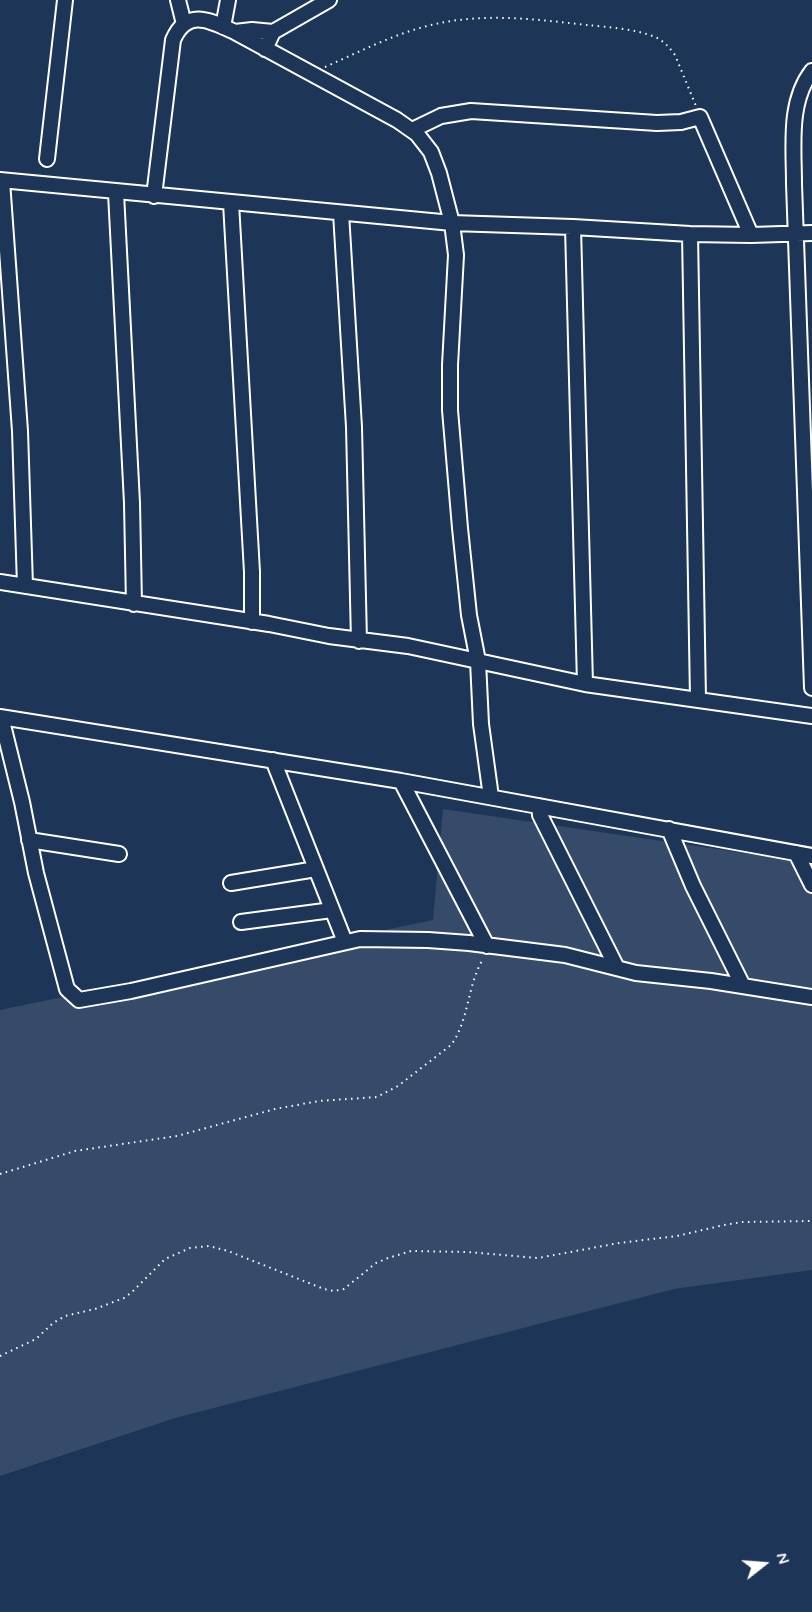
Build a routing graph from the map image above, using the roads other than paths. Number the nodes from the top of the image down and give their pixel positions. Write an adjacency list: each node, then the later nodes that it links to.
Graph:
1 (65, 0): 11 (street)
2 (178, 0): 5 (street)
3 (228, 0): 6 (street)
4 (329, 0): 7 (street)
5 (184, 24): 6 (street); 14 (street)
6 (229, 29): 7 (street); 8 (street)
7 (273, 32): 8 (street)
8 (265, 49): 10 (street)
9 (812, 71): 19 (street)
10 (412, 130): 17 (street); 22 (street)
11 (47, 159)
12 (1, 181): 13 (street); 24 (street)
13 (116, 193): 14 (street); 25 (street)
14 (154, 196): 15 (street)
15 (231, 203): 16 (street); 26 (street)
16 (341, 213): 17 (street); 27 (street)
17 (452, 223): 18 (street); 28 (street)
18 (573, 227): 21 (street); 29 (street)
19 (796, 233): 20 (street); 22 (street); 30 (street)
20 (812, 233)
21 (690, 234): 22 (street); 31 (street)
22 (751, 235)
23 (0, 582): 24 (street)
24 (25, 586): 25 (street)
25 (134, 604): 26 (street)
26 (252, 622): 27 (street)
27 (359, 641): 28 (street)
28 (478, 661): 29 (street); 36 (street)
29 (585, 684): 31 (street)
30 (812, 688)
31 (699, 699): 32 (street)
32 (812, 716)
33 (0, 717): 34 (street); 39 (street)
34 (273, 760): 35 (street); 43 (street)
35 (401, 781): 36 (street); 49 (street)
36 (490, 796): 37 (street)
37 (539, 806): 38 (street); 50 (street)
38 (669, 829): 40 (street); 51 (street)
39 (29, 840): 41 (street); 48 (street)
40 (796, 853): 42 (street); 45 (street)
41 (120, 854)
42 (812, 856)
43 (316, 869): 44 (street); 46 (street)
44 (231, 883)
45 (812, 885)
46 (332, 909): 47 (street); 48 (street)
47 (241, 922)
48 (345, 942): 49 (street)
49 (487, 946): 50 (street)
50 (617, 968): 51 (street)
51 (743, 986): 52 (street)
52 (812, 997)

